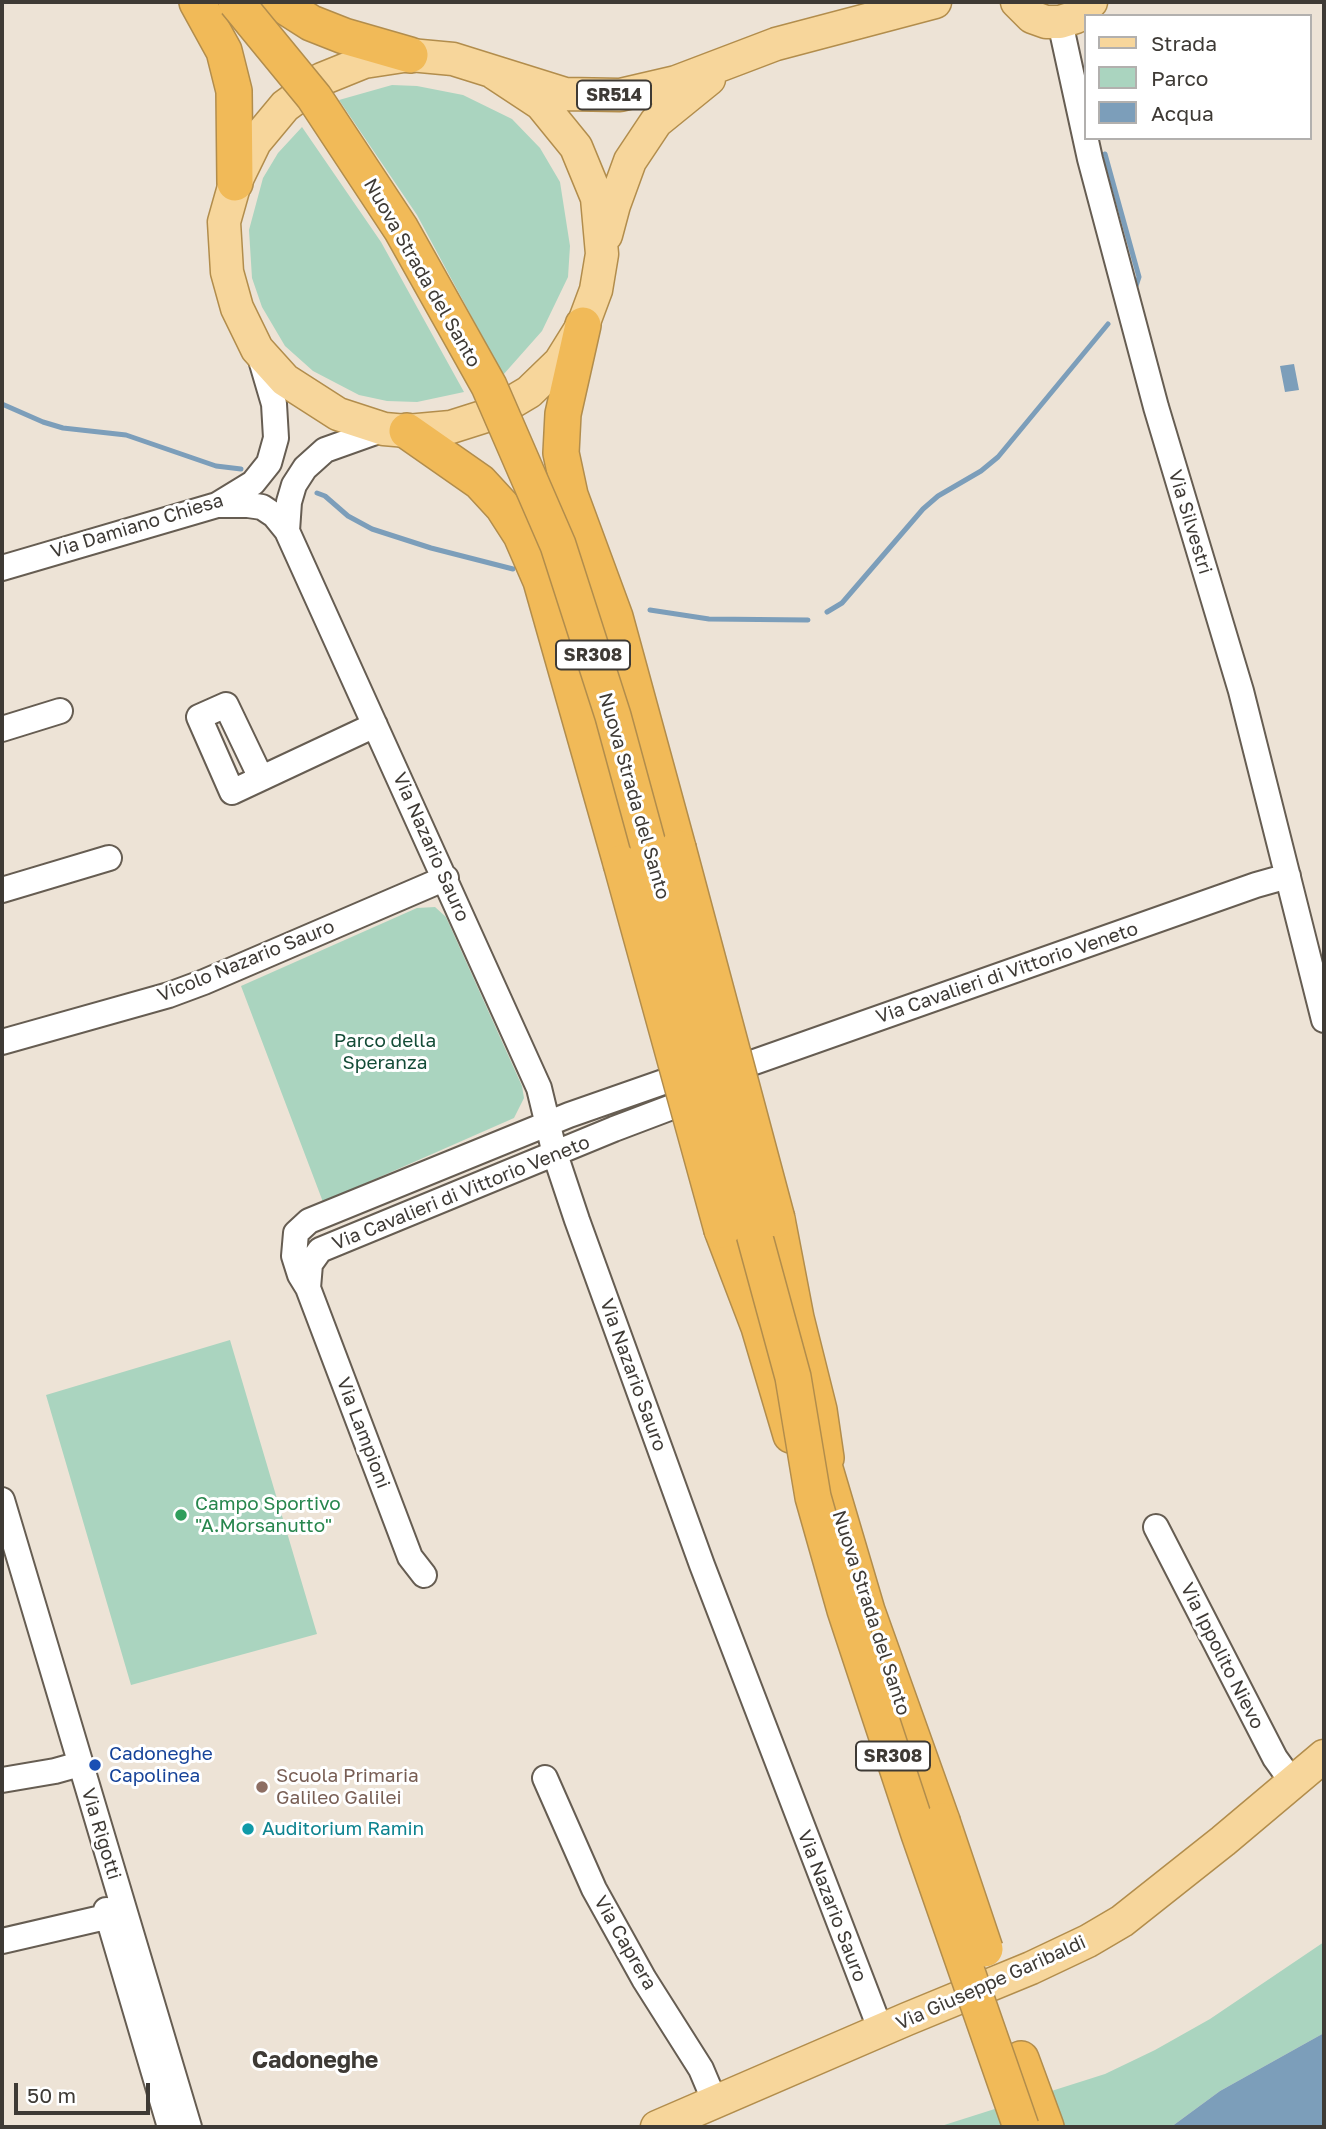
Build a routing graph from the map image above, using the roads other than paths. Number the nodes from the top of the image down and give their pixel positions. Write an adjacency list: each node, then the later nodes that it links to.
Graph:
1 (197, 2): 13 (highway)
2 (236, 2): 35 (highway, Nuova Strada del Santo / SR308, bridge)
3 (278, 2): 8 (highway)
4 (935, 2): 9 (main road, SR514)
5 (1017, 2): 7 (main road)
6 (1091, 2): 7 (main road)
7 (1060, 22): 11 (street, Via Silvestri)
8 (410, 55): 10 (main road); 13 (main road)
9 (732, 62): 10 (main road, SR514); 14 (main road, SR514)
10 (494, 72): 14 (main road)
11 (1084, 132)
12 (1086, 140): 26 (street, Via Silvestri)
13 (235, 183): 16 (main road)
14 (602, 254): 15 (main road)
15 (583, 325): 17 (main road); 35 (highway, bridge)
16 (257, 349): 17 (main road); 18 (street, Via Damiano Chiesa)
17 (396, 430): 19 (street); 35 (highway, bridge)
18 (217, 505): 19 (street, Via Nazario Sauro); 20 (street, Via Damiano Chiesa)
19 (287, 531): 22 (street, Via Nazario Sauro)
20 (2, 568)
21 (60, 711): 23 (street)
22 (375, 725): 24 (street); 27 (street, Via Nazario Sauro)
23 (2, 729)
24 (261, 778)
25 (109, 858): 28 (street)
26 (1288, 876): 29 (street, Via Silvestri); 31 (street, Via Cavalieri di Vittorio Veneto)
27 (446, 878): 30 (street, Vicolo Nazario Sauro); 32 (street, Via Nazario Sauro)
28 (2, 890)
29 (1324, 1020)
30 (2, 1042)
31 (726, 1072): 32 (street, Via Cavalieri di Vittorio Veneto); 33 (street, Via Cavalieri di Vittorio Veneto)
32 (548, 1123): 33 (street, Via Nazario Sauro); 34 (street, Via Cavalieri di Vittorio Veneto)
33 (555, 1154): 34 (street, Via Cavalieri di Vittorio Veneto); 47 (street, Via Nazario Sauro)
34 (308, 1288): 39 (street, Via Lampioni)
35 (821, 1491): 52 (highway, Nuova Strada del Santo / SR308, bridge); 53 (highway, Nuova Strada del Santo / SR308, bridge)
36 (2, 1500): 41 (street, Via Rigotti)
37 (1156, 1527): 44 (street, Via Ippolito Nievo)
38 (2, 1557): 41 (street, Via Rigotti)
39 (424, 1575)
40 (1324, 1756): 44 (main road, Via Giuseppe Garibaldi)
41 (71, 1766): 43 (street); 45 (street, Via Rigotti)
42 (545, 1777): 48 (street, Via Caprera)
43 (2, 1780)
44 (1293, 1783): 47 (main road, Via Giuseppe Garibaldi)
45 (116, 1915): 46 (street); 49 (street, Via Rigotti); 50 (street, Via Rigotti)
46 (2, 1941)
47 (881, 2031): 48 (main road, Via Giuseppe Garibaldi)
48 (715, 2102): 51 (main road, Via Giuseppe Garibaldi)
49 (170, 2127)
50 (189, 2127)
51 (657, 2127)
52 (1021, 2127)
53 (1046, 2127)

